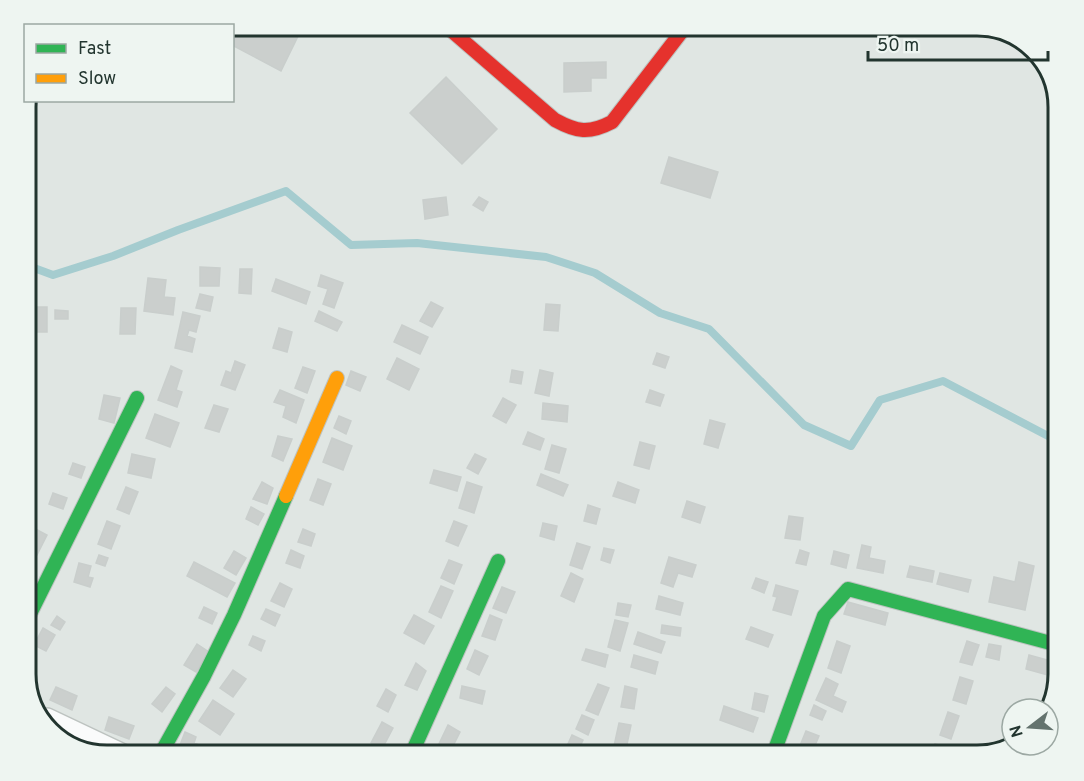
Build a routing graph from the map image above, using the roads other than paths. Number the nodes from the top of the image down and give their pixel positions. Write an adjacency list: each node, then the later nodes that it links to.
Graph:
1 (458, 36): 2 (street)
2 (678, 36)
3 (337, 378): 10 (street)
4 (137, 398): 6 (street)
5 (498, 561): 11 (street)
6 (36, 602)
7 (1048, 642): 12 (street)
8 (57, 724): 9 (street)
9 (98, 744)
10 (166, 745)
11 (416, 745)
12 (777, 745)

